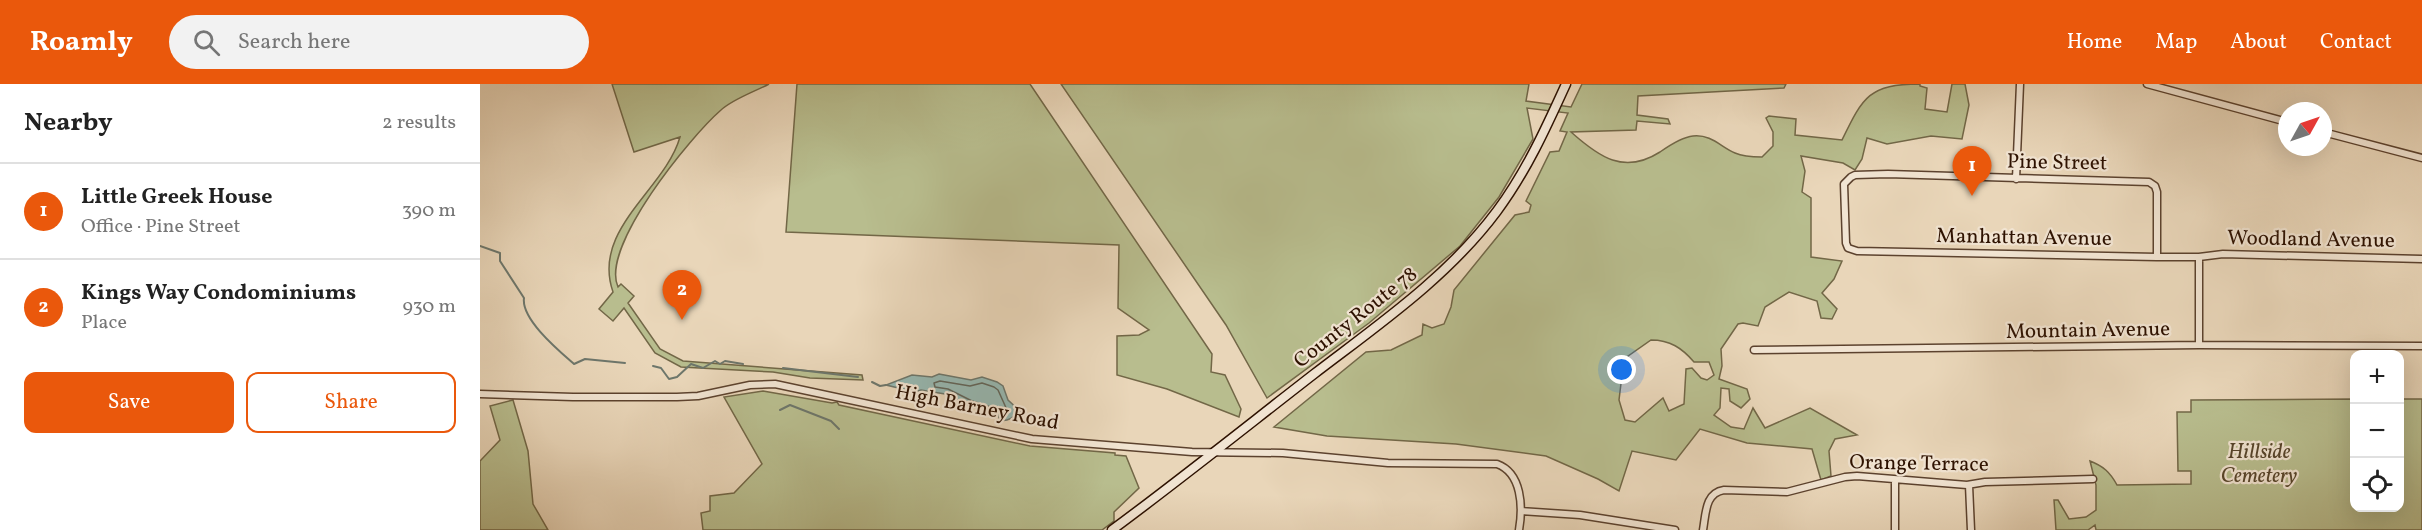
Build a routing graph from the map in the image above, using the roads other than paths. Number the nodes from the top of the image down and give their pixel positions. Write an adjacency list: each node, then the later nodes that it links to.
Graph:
1 (1566, 84): 16 (street, County Route 78)
2 (2020, 84): 7 (street)
3 (2147, 84): 4 (street)
4 (2278, 120)
5 (2332, 134): 6 (street)
6 (2422, 158)
7 (2016, 180): 8 (street, Pine Street); 9 (street, Pine Street)
8 (1848, 248): 9 (street, Manhattan Avenue)
9 (2157, 257): 10 (street, Manhattan Avenue)
10 (2199, 257): 11 (street, Woodland Avenue); 12 (street)
11 (2422, 259)
12 (2199, 345): 13 (street, Mountain Avenue); 14 (street, Mountain Avenue)
13 (2422, 346)
14 (1754, 350)
15 (480, 394): 16 (street, High Barney Road)
16 (1215, 452): 20 (street, High Barney Road); 21 (street, County Route 78)
17 (2093, 479): 19 (street, Orange Terrace)
18 (1895, 480): 19 (street, Orange Terrace); 24 (street, Orange Terrace); 25 (street)
19 (1970, 485): 26 (street)
20 (1521, 511): 22 (street); 23 (street)
21 (1112, 530)
22 (1519, 530)
23 (1675, 530)
24 (1703, 530)
25 (1895, 530)
26 (1971, 530)

